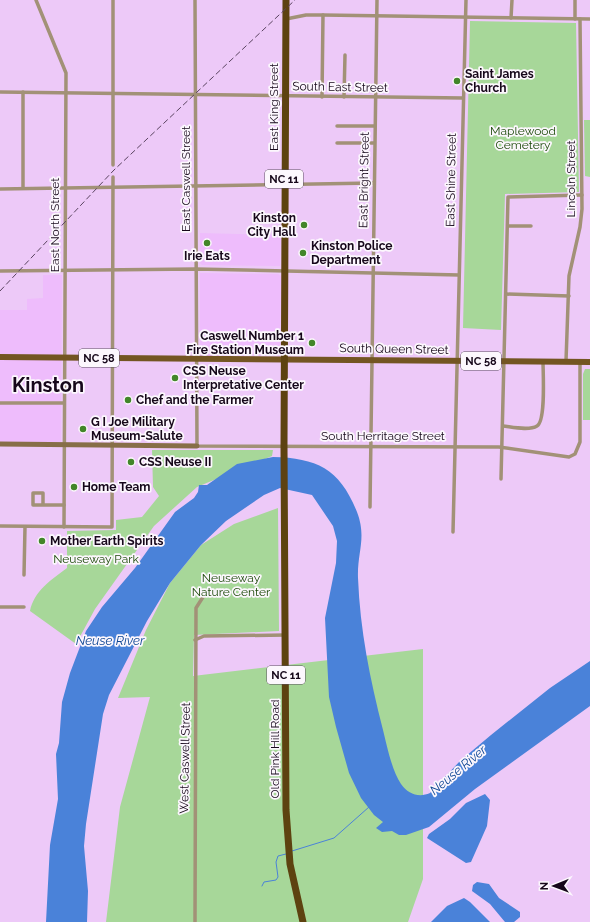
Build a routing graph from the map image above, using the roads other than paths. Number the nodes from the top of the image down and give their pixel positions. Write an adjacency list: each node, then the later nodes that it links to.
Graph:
1 (36, 0): 19 (street, East North Street)
2 (114, 0): 20 (street)
3 (195, 0): 21 (street, East Caswell Street)
4 (286, 0): 13 (highway, East King Street / NC 11)
5 (376, 0): 10 (street, East Bright Street)
6 (466, 0): 11 (street, East Shine Street)
7 (512, 0): 12 (street)
8 (575, 0): 14 (street, Lincoln Street)
9 (323, 15): 10 (street); 13 (street); 23 (street)
10 (377, 15): 11 (street); 25 (street, East Bright Street)
11 (465, 17): 12 (street); 26 (street, East Shine Street)
12 (512, 18): 14 (street)
13 (286, 19): 22 (highway, East King Street / NC 11)
14 (578, 19): 15 (street); 40 (street, Lincoln Street)
15 (590, 19)
16 (345, 55): 24 (street)
17 (0, 92): 18 (street, South East Street)
18 (23, 92): 19 (street, South East Street); 37 (street)
19 (66, 93): 20 (street, South East Street); 38 (street, East North Street)
20 (113, 94): 21 (street, South East Street); 31 (street)
21 (194, 95): 22 (street, South East Street); 35 (street, East Caswell Street)
22 (284, 96): 23 (street, South East Street); 34 (highway, East King Street / NC 11)
23 (322, 96): 24 (street, South East Street)
24 (344, 97): 25 (street, South East Street)
25 (375, 97): 26 (street, South East Street); 28 (street, East Bright Street)
26 (463, 98): 49 (street, East Shine Street)
27 (337, 126): 28 (street)
28 (375, 126): 30 (street, East Bright Street)
29 (337, 143): 30 (street)
30 (374, 143): 33 (street, East Bright Street)
31 (113, 165)
32 (113, 177): 36 (street)
33 (374, 183): 34 (street); 48 (street, East Bright Street)
34 (284, 184): 35 (street); 45 (highway, East King Street / NC 11)
35 (196, 186): 36 (street); 43 (street, East Caswell Street)
36 (112, 187): 38 (street); 44 (street)
37 (23, 188): 38 (street); 39 (street)
38 (65, 188): 47 (street, East North Street)
39 (0, 189)
40 (582, 195): 41 (street); 51 (street, Lincoln Street)
41 (508, 226): 42 (street); 50 (street)
42 (531, 226)
43 (196, 269): 44 (street); 45 (street); 55 (street, East Caswell Street)
44 (112, 270): 47 (street); 54 (street)
45 (285, 270): 48 (street); 56 (highway, East King Street / NC 11)
46 (0, 271): 47 (street)
47 (65, 271): 53 (street, East North Street)
48 (373, 272): 49 (street); 57 (street, East Bright Street)
49 (459, 275): 58 (street, East Shine Street)
50 (506, 294): 51 (street); 59 (street)
51 (569, 296): 61 (street, Lincoln Street)
52 (0, 358): 53 (main road, NC 58)
53 (65, 358): 54 (main road, NC 58); 65 (street, East North Street)
54 (112, 358): 55 (main road, NC 58); 69 (street)
55 (197, 358): 56 (main road, South Queen Street / NC 58); 70 (street)
56 (285, 359): 57 (main road, South Queen Street / NC 58); 73 (highway, Old Pink Hill Road / NC 11)
57 (372, 360): 58 (main road, South Queen Street / NC 58); 71 (street, East Bright Street)
58 (457, 360): 59 (main road, South Queen Street / NC 58); 72 (street, East Shine Street)
59 (504, 361): 60 (main road, South Queen Street / NC 58); 66 (street)
60 (543, 361): 61 (main road, South Queen Street / NC 58); 66 (street)
61 (566, 362): 62 (main road, South Queen Street / NC 58)
62 (580, 362): 63 (main road, South Queen Street / NC 58); 74 (street, South Herritage Street)
63 (590, 362)
64 (0, 403): 65 (street)
65 (64, 403): 68 (street, East North Street)
66 (503, 426): 74 (street)
67 (0, 444): 68 (street)
68 (64, 445): 69 (street); 77 (street, East North Street)
69 (112, 445): 70 (street); 81 (street)
70 (197, 446): 73 (street, South Herritage Street)
71 (370, 446): 72 (street, South Herritage Street); 73 (street, South Herritage Street); 78 (street, East Bright Street)
72 (455, 447): 74 (street, South Herritage Street); 82 (street, East Shine Street)
73 (284, 448): 87 (highway, Old Pink Hill Road / NC 11)
74 (502, 448): 75 (street)
75 (501, 479)
76 (43, 505): 77 (street)
77 (64, 505): 81 (street, East North Street)
78 (370, 507)
79 (0, 526): 80 (street)
80 (25, 526): 81 (street); 83 (street)
81 (64, 527)
82 (453, 532)
83 (24, 575)
84 (203, 597): 88 (street, West Caswell Street)
85 (0, 607): 86 (street)
86 (24, 607)
87 (286, 635): 88 (street); 90 (highway, Old Pink Hill Road / NC 11)
88 (195, 640): 89 (street, West Caswell Street)
89 (195, 922)
90 (303, 922)

